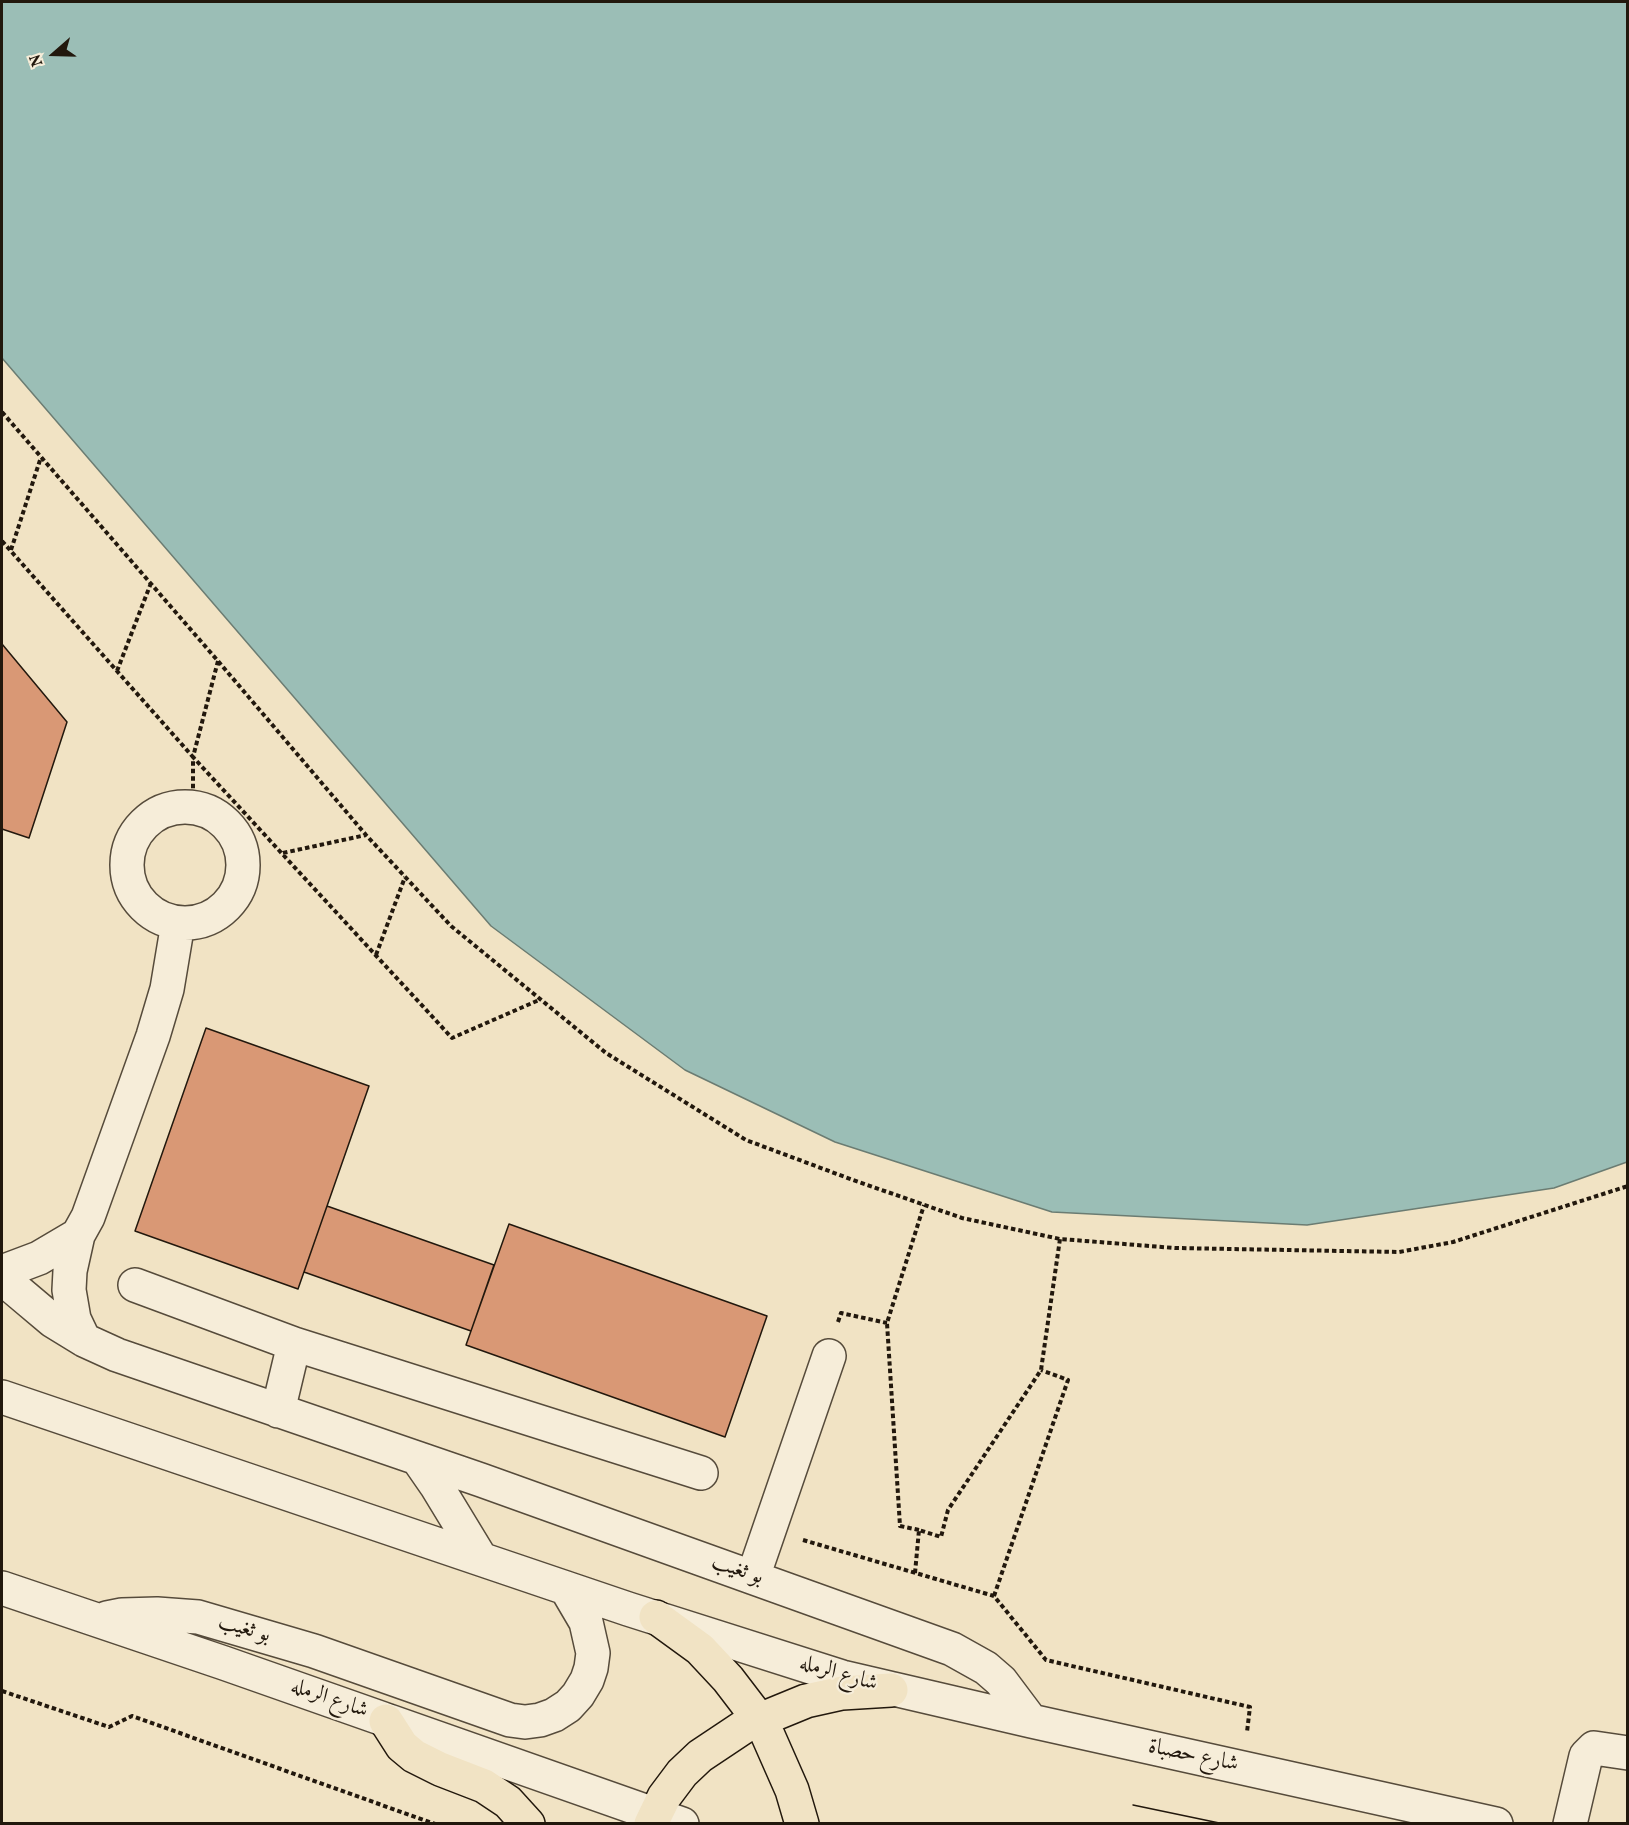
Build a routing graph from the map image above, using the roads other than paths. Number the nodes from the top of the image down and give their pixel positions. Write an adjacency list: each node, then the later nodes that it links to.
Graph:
1 (178, 923): 1 (street); 2 (street)
2 (78, 1235): 3 (street); 6 (street)
3 (2, 1272)
4 (2, 1278): 6 (street, بو ثغيب)
5 (135, 1285): 7 (street)
6 (84, 1340): 10 (street, بو ثغيب)
7 (294, 1344): 10 (street); 12 (street)
8 (829, 1356): 14 (street)
9 (2, 1397): 13 (street, شارع الرمله)
10 (278, 1411): 11 (street, بو ثغيب)
11 (418, 1459): 13 (street); 14 (street, بو ثغيب)
12 (701, 1473)
13 (481, 1558): 16 (street, شارع الرمله)
14 (753, 1577): 22 (street, بو ثغيب)
15 (2, 1588): 18 (street, شارع الرمله)
16 (566, 1588): 17 (street, شارع الرمله); 18 (street, بو ثغيب)
17 (656, 1617): 19 (street, شارع الرمله); 21 (main road, شارع الرمله)
18 (96, 1620): 20 (street, شارع الرمله)
19 (891, 1690): 21 (main road, شارع الرمله); 22 (street, شارع حصباة)
20 (386, 1720): 24 (street, شارع الرمله); 25 (main road)
21 (759, 1720): 24 (main road, شارع الرمله); 26 (main road, شارع الرمله)
22 (1031, 1721): 27 (street, شارع حصباة)
23 (1628, 1753): 28 (street)
24 (663, 1821)
25 (528, 1824)
26 (802, 1824)
27 (1497, 1824)
28 (1570, 1824)

